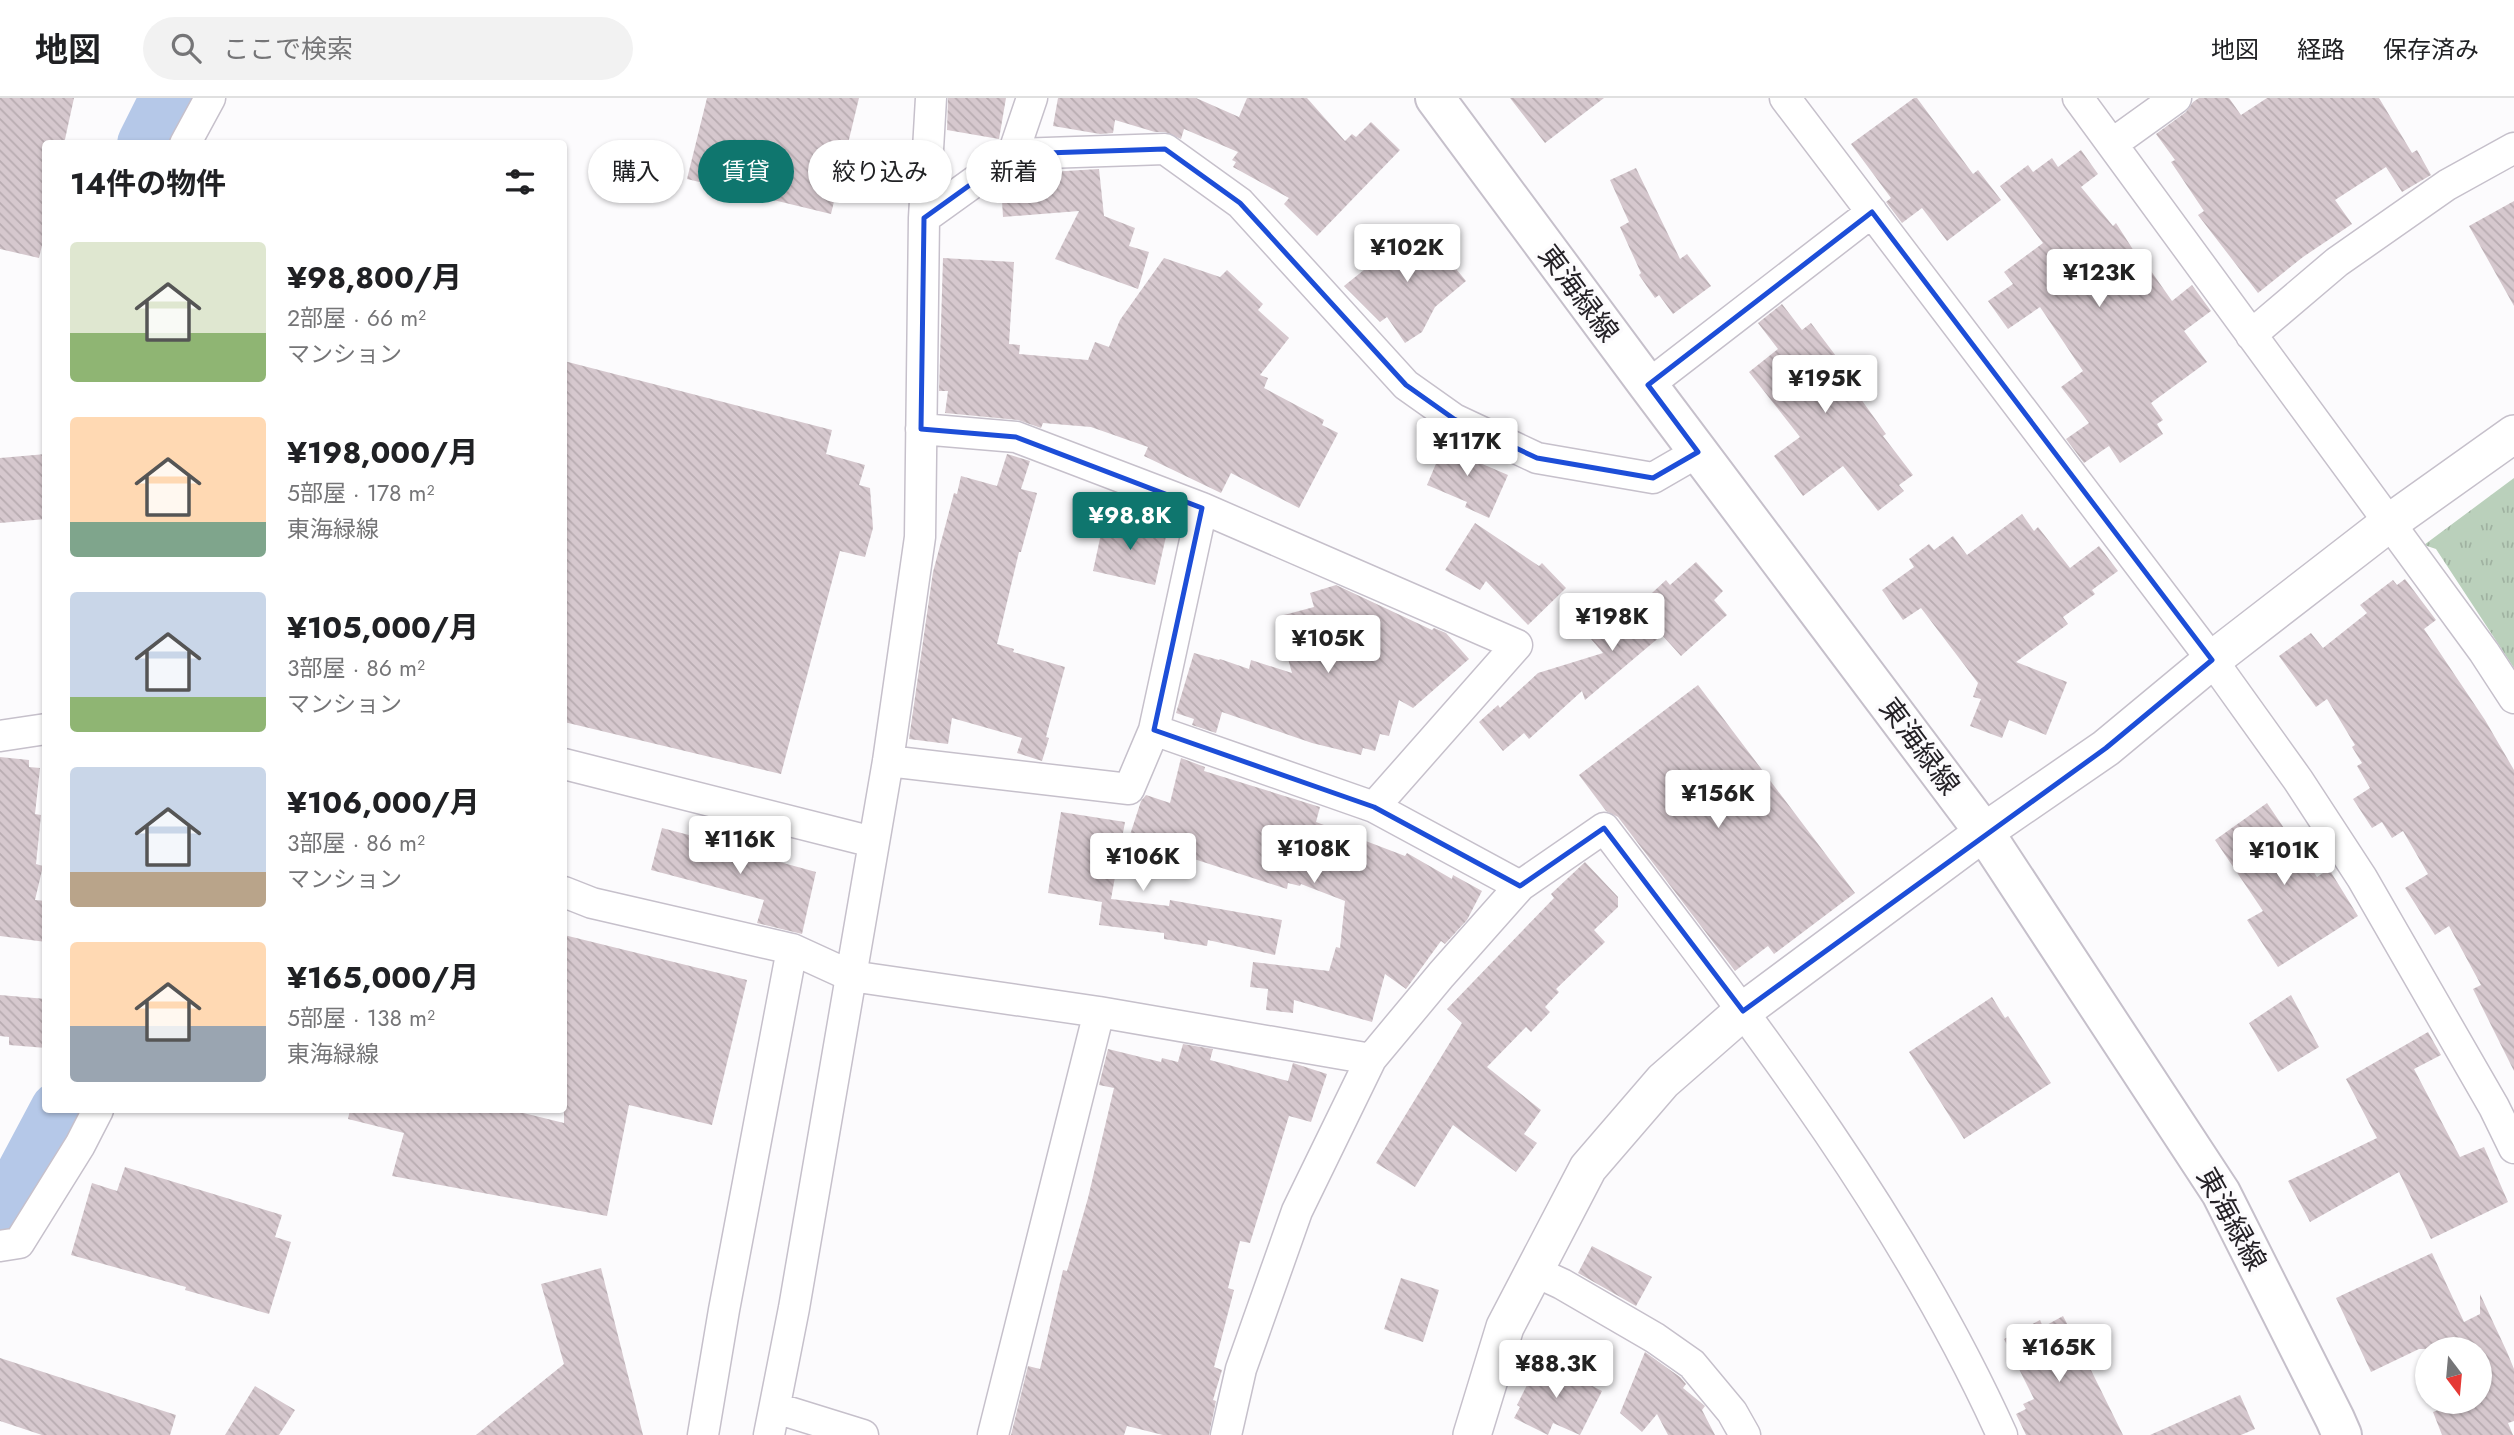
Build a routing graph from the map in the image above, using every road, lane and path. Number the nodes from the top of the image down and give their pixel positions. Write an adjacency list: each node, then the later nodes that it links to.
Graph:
1 (210, 98): 8 (street)
2 (930, 98): 15 (street)
3 (1032, 98): 9 (street)
4 (1435, 98): 17 (main road, 東海緑線)
5 (2078, 98): 10 (street)
6 (2176, 98): 10 (street)
7 (1799, 103): 14 (street)
8 (188, 140)
9 (1017, 140)
10 (2112, 144): 16 (street)
11 (2514, 148): 16 (street)
12 (1062, 152): 20 (street)
13 (966, 187): 15 (street)
14 (1872, 212): 17 (street); 23 (street)
15 (924, 218): 18 (street)
16 (2250, 335): 22 (street)
17 (1648, 386): 20 (main road, 東海緑線)
18 (921, 429): 21 (street); 28 (street)
19 (2514, 434): 22 (street)
20 (1698, 452): 31 (main road, 東海緑線)
21 (1202, 508): 26 (street); 30 (street)
22 (2389, 523): 23 (street); 24 (street)
23 (2213, 660): 31 (street); 40 (street)
24 (2514, 698)
25 (42, 730): 27 (street)
26 (1154, 730): 28 (street); 30 (street)
27 (0, 736)
28 (887, 761): 32 (street)
29 (567, 765): 32 (street)
30 (1374, 807): 33 (street)
31 (1984, 832): 37 (street); 53 (main road, 東海緑線)
32 (873, 842): 36 (street)
33 (1520, 886): 37 (street); 39 (street)
34 (567, 893): 35 (street)
35 (793, 949): 36 (street); 46 (street)
36 (851, 976): 38 (street); 45 (street)
37 (1743, 1010): 44 (street); 52 (street)
38 (1098, 1012): 39 (street); 48 (street)
39 (1371, 1059): 49 (street)
40 (2504, 1104): 42 (street)
41 (96, 1113): 43 (street)
42 (2514, 1148)
43 (0, 1246)
44 (1534, 1270): 50 (street); 51 (street)
45 (773, 1422): 47 (street)
46 (703, 1435)
47 (863, 1435)
48 (993, 1435)
49 (1226, 1435)
50 (1472, 1435)
51 (1745, 1435)
52 (2002, 1435)
53 (2342, 1435)

